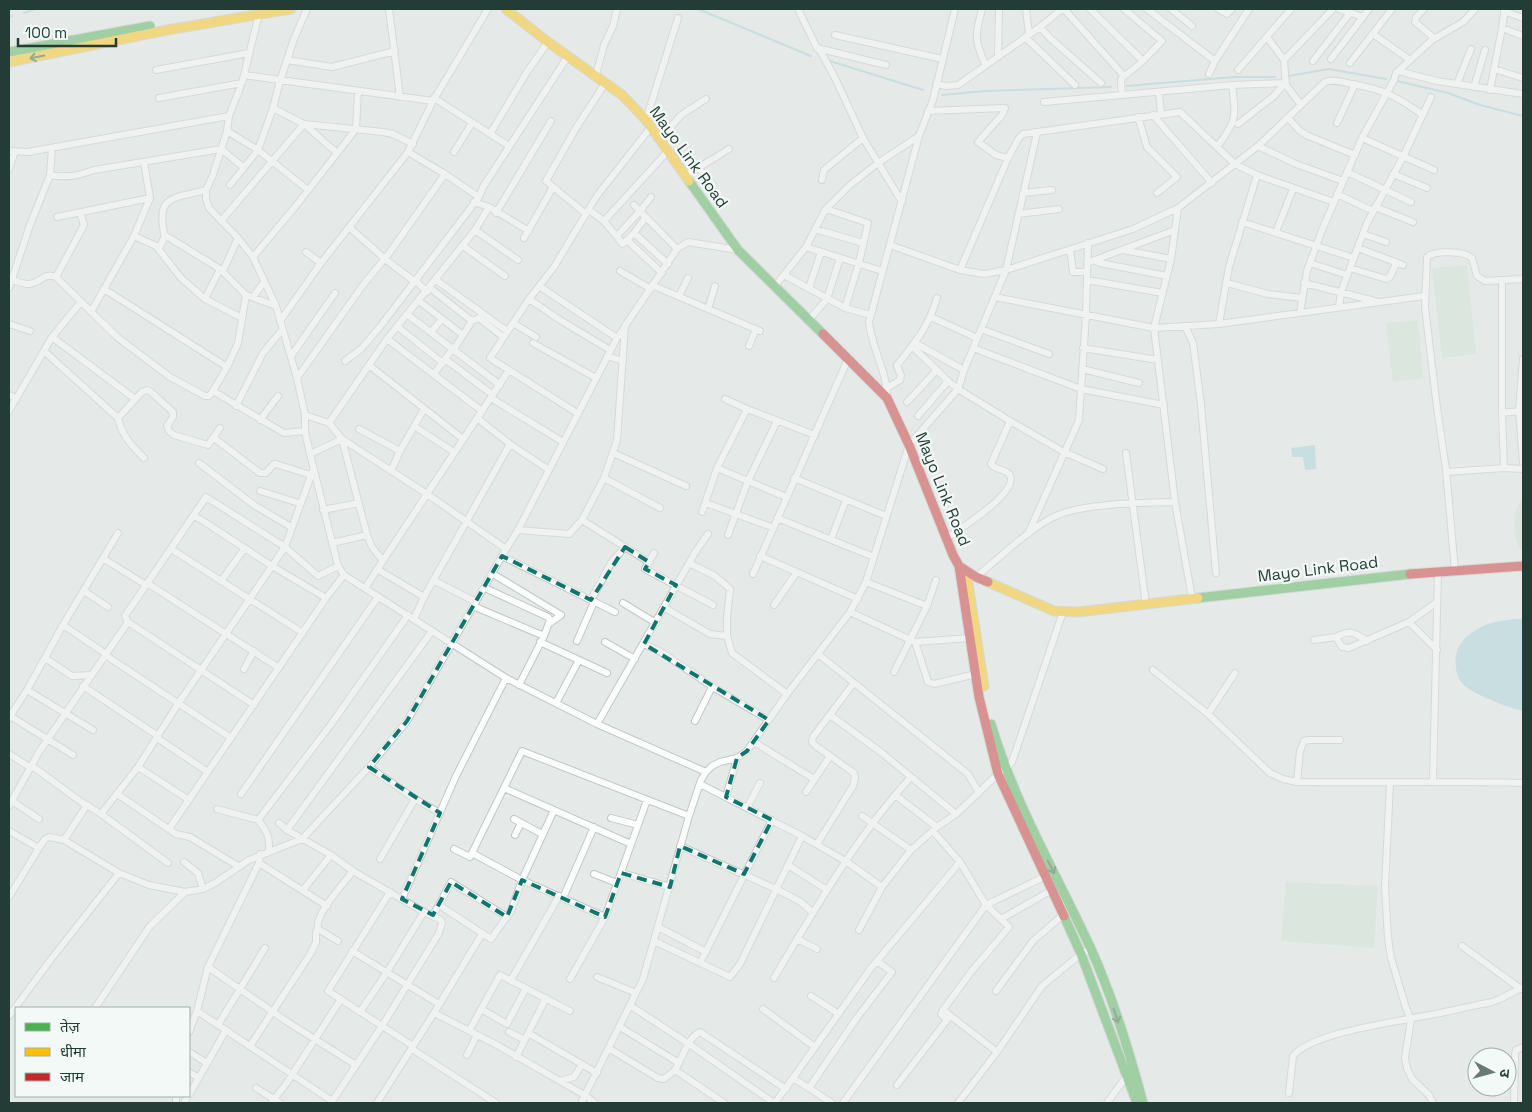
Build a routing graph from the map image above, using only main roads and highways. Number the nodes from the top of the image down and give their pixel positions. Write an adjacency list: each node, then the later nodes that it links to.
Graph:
1 (251, 9): 4 (main road)
2 (287, 9): 5 (main road, one-way to 5)
3 (506, 9): 7 (main road, Mayo Link Road)
4 (9, 52)
5 (9, 62)
6 (1523, 566): 7 (main road, Mayo Link Road)
7 (963, 568): 8 (main road); 8 (main road)
8 (1002, 772): 9 (main road); 10 (main road, one-way to 10)
9 (1137, 1103)
10 (1143, 1103)

